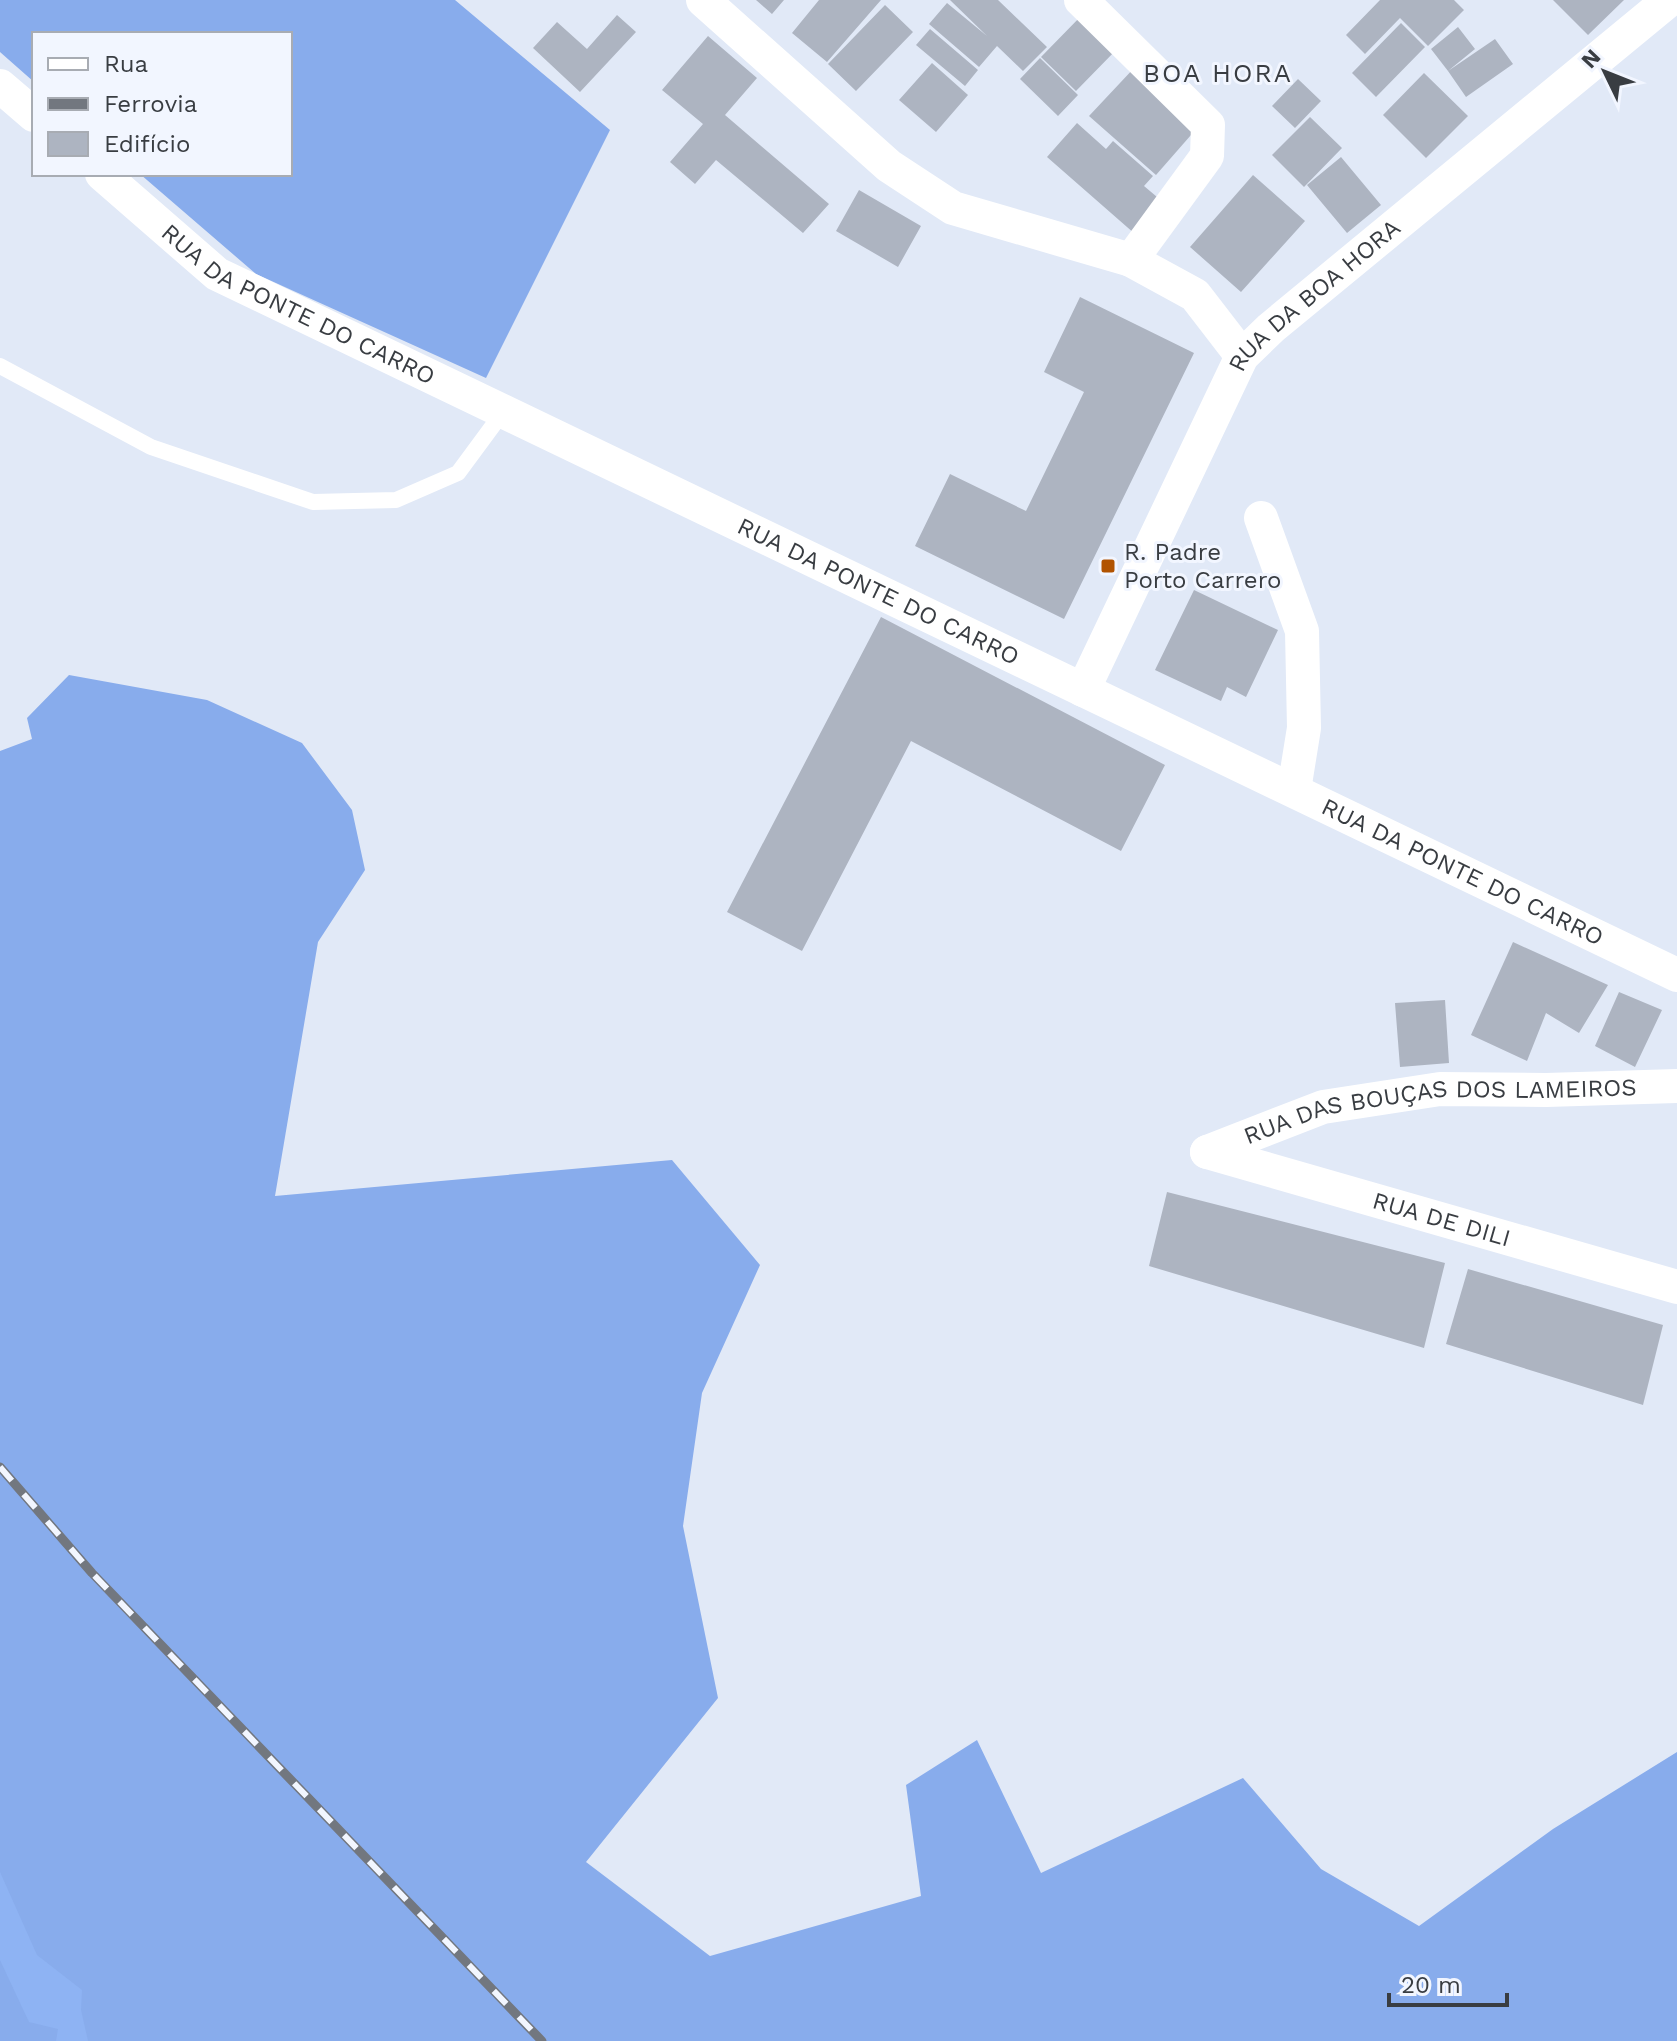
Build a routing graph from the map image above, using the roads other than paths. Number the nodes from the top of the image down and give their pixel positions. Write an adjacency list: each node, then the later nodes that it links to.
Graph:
1 (703, 0): 7 (street)
2 (1081, 0): 7 (street)
3 (1669, 0): 8 (street, RUA DA BOA HORA)
4 (0, 86): 5 (street)
5 (32, 113)
6 (104, 176): 10 (street, RUA DA PONTE DO CARRO)
7 (1131, 260): 8 (street)
8 (1242, 356): 12 (street, RUA DA BOA HORA)
9 (0, 366): 10 (lane)
10 (503, 412): 12 (street, RUA DA PONTE DO CARRO)
11 (1261, 518): 13 (street)
12 (1083, 690): 13 (street, RUA DA PONTE DO CARRO)
13 (1294, 790): 14 (street, RUA DA PONTE DO CARRO)
14 (1677, 975)
15 (1677, 1086): 16 (street, RUA DAS BOUÇAS DOS LAMEIROS)
16 (1207, 1152): 17 (street, RUA DE DILI)
17 (1677, 1287)

